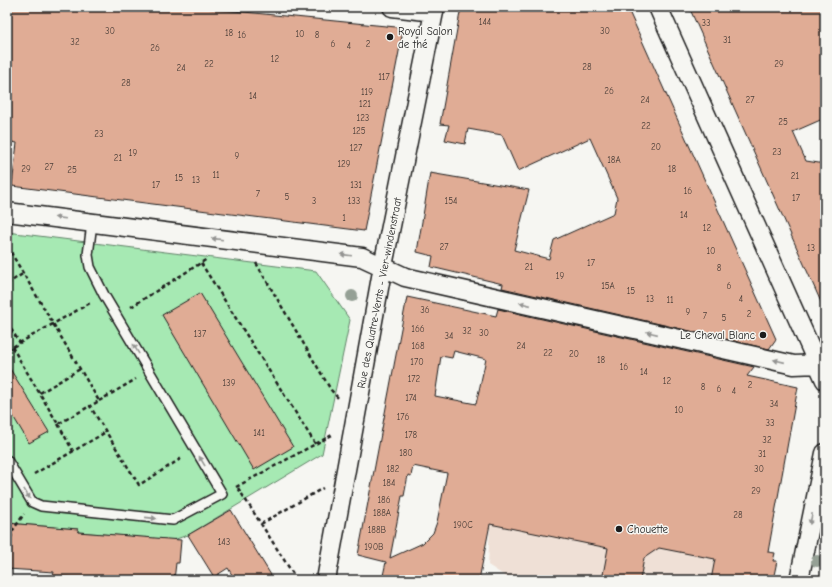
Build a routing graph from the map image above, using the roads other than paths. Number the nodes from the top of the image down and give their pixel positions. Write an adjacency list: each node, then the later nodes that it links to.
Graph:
1 (392, 7): 3 (street)
2 (658, 7): 7 (street)
3 (434, 10): 6 (street, Rue des Quatre-Vents - Vier-windenstraat)
4 (7, 212): 5 (street, one-way to 4)
5 (92, 223): 6 (street, one-way to 5); 10 (lane, one-way to 5)
6 (383, 266): 7 (street, one-way to 6); 11 (street, Rue des Quatre-Vents - Vier-windenstraat)
7 (818, 364): 8 (street)
8 (825, 380)
9 (825, 453): 12 (street, one-way to 12)
10 (7, 460)
11 (326, 580)
12 (799, 580)

